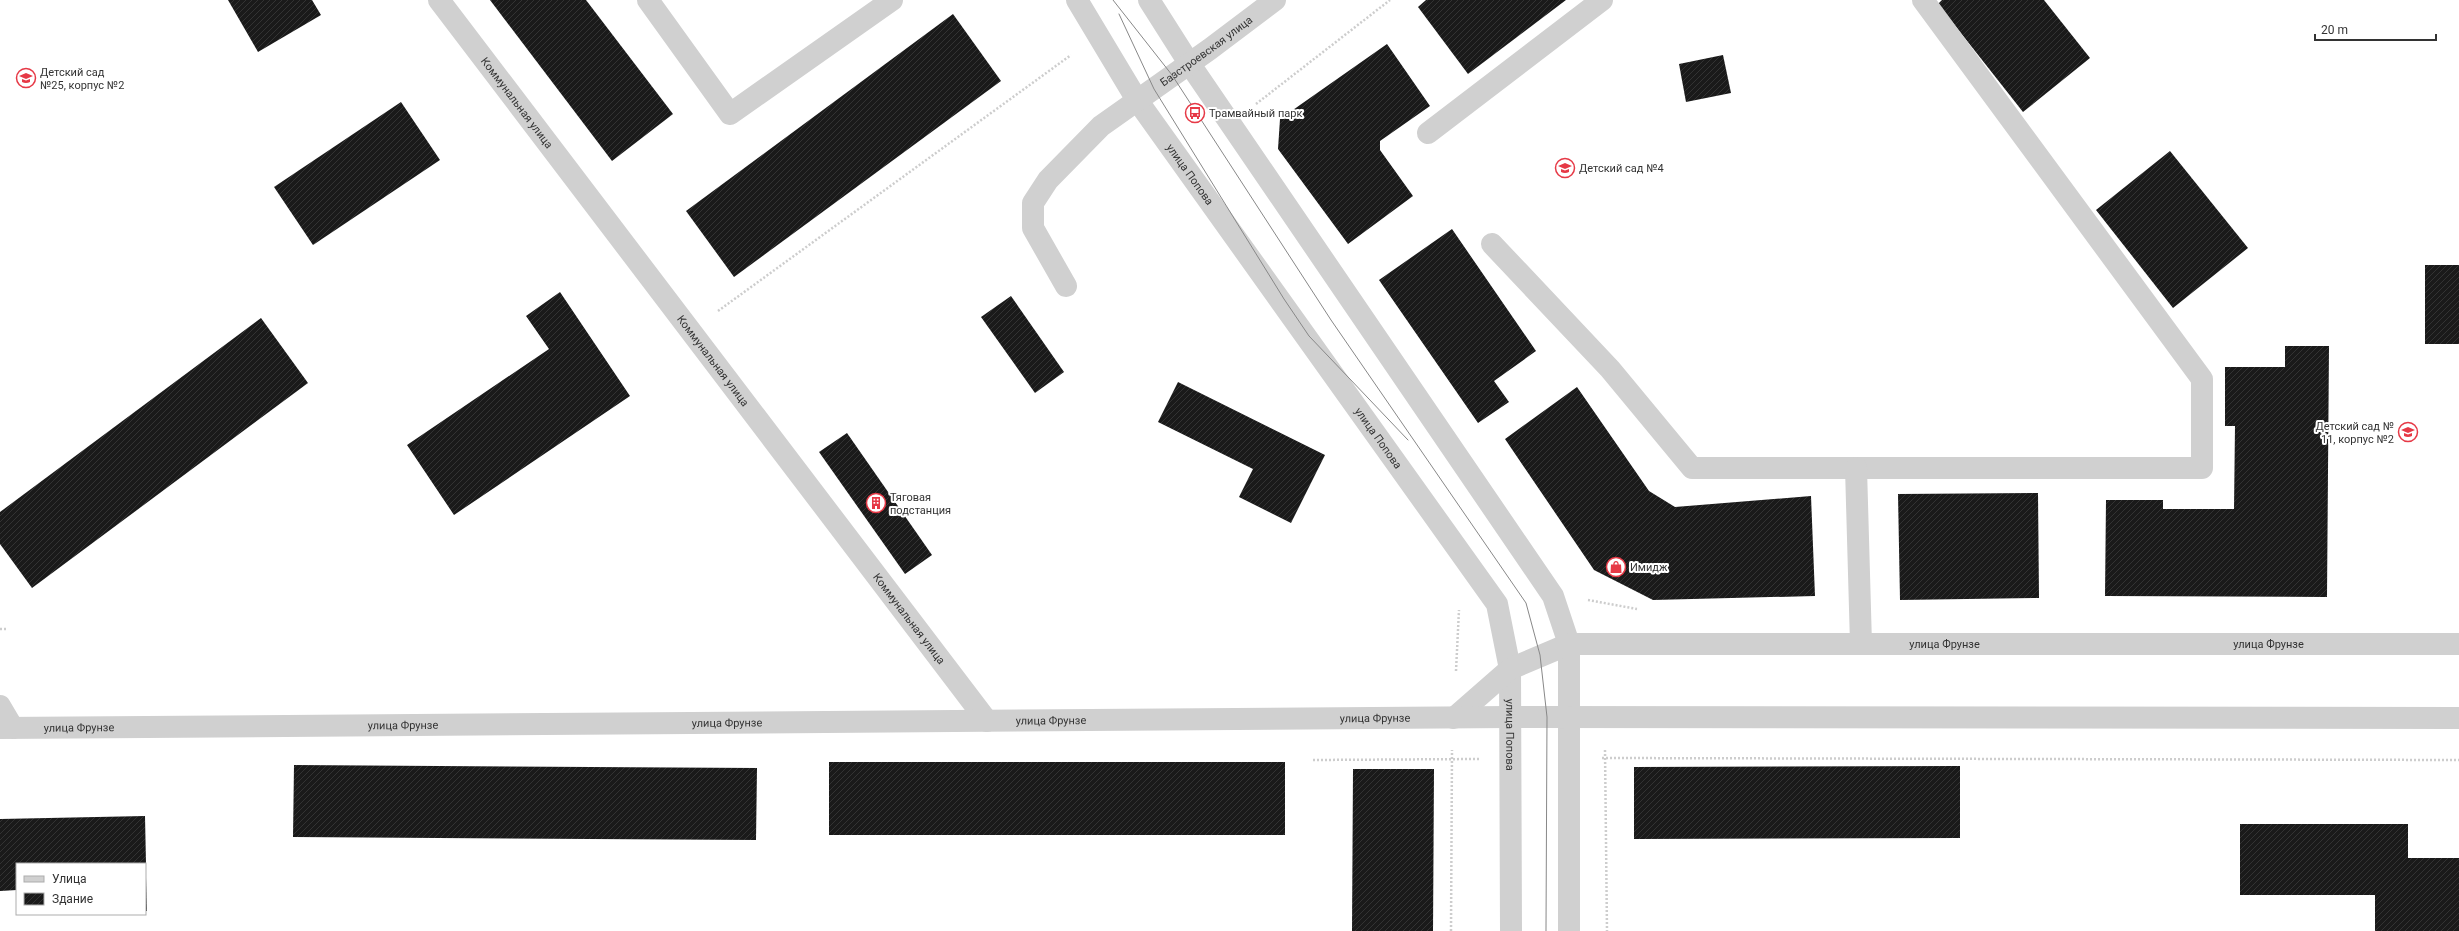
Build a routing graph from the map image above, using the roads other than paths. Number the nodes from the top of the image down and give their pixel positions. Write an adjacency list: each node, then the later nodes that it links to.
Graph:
1 (439, 0): 24 (street, Коммунальная улица)
2 (648, 0): 3 (street)
3 (892, 0)
4 (1077, 0): 10 (street, улица Попова)
5 (1149, 0): 9 (street)
6 (1275, 0): 9 (street, Базстроевская улица)
7 (1602, 0): 11 (street)
8 (1923, 0): 14 (street)
9 (1189, 64): 10 (street, Базстроевская улица); 15 (street)
10 (1136, 100): 13 (street, Базстроевская улица); 18 (street, улица Попова)
11 (1428, 133)
12 (1492, 244): 14 (street)
13 (1066, 286)
14 (1856, 468): 16 (street)
15 (1569, 644): 16 (street, улица Фрунзе); 18 (street, улица Фрунзе); 21 (street)
16 (1861, 644): 17 (street, улица Фрунзе)
17 (2459, 644)
18 (1510, 669): 20 (street, улица Попова); 22 (street, улица Фрунзе)
19 (0, 706): 25 (street)
20 (1510, 717): 21 (street, улица Фрунзе); 22 (street, улица Фрунзе); 26 (street, улица Попова)
21 (1569, 717): 23 (street, улица Фрунзе); 27 (street)
22 (1454, 718): 24 (street, улица Фрунзе)
23 (2459, 718)
24 (987, 721): 25 (street, улица Фрунзе)
25 (7, 728)
26 (1511, 931)
27 (1569, 931)

